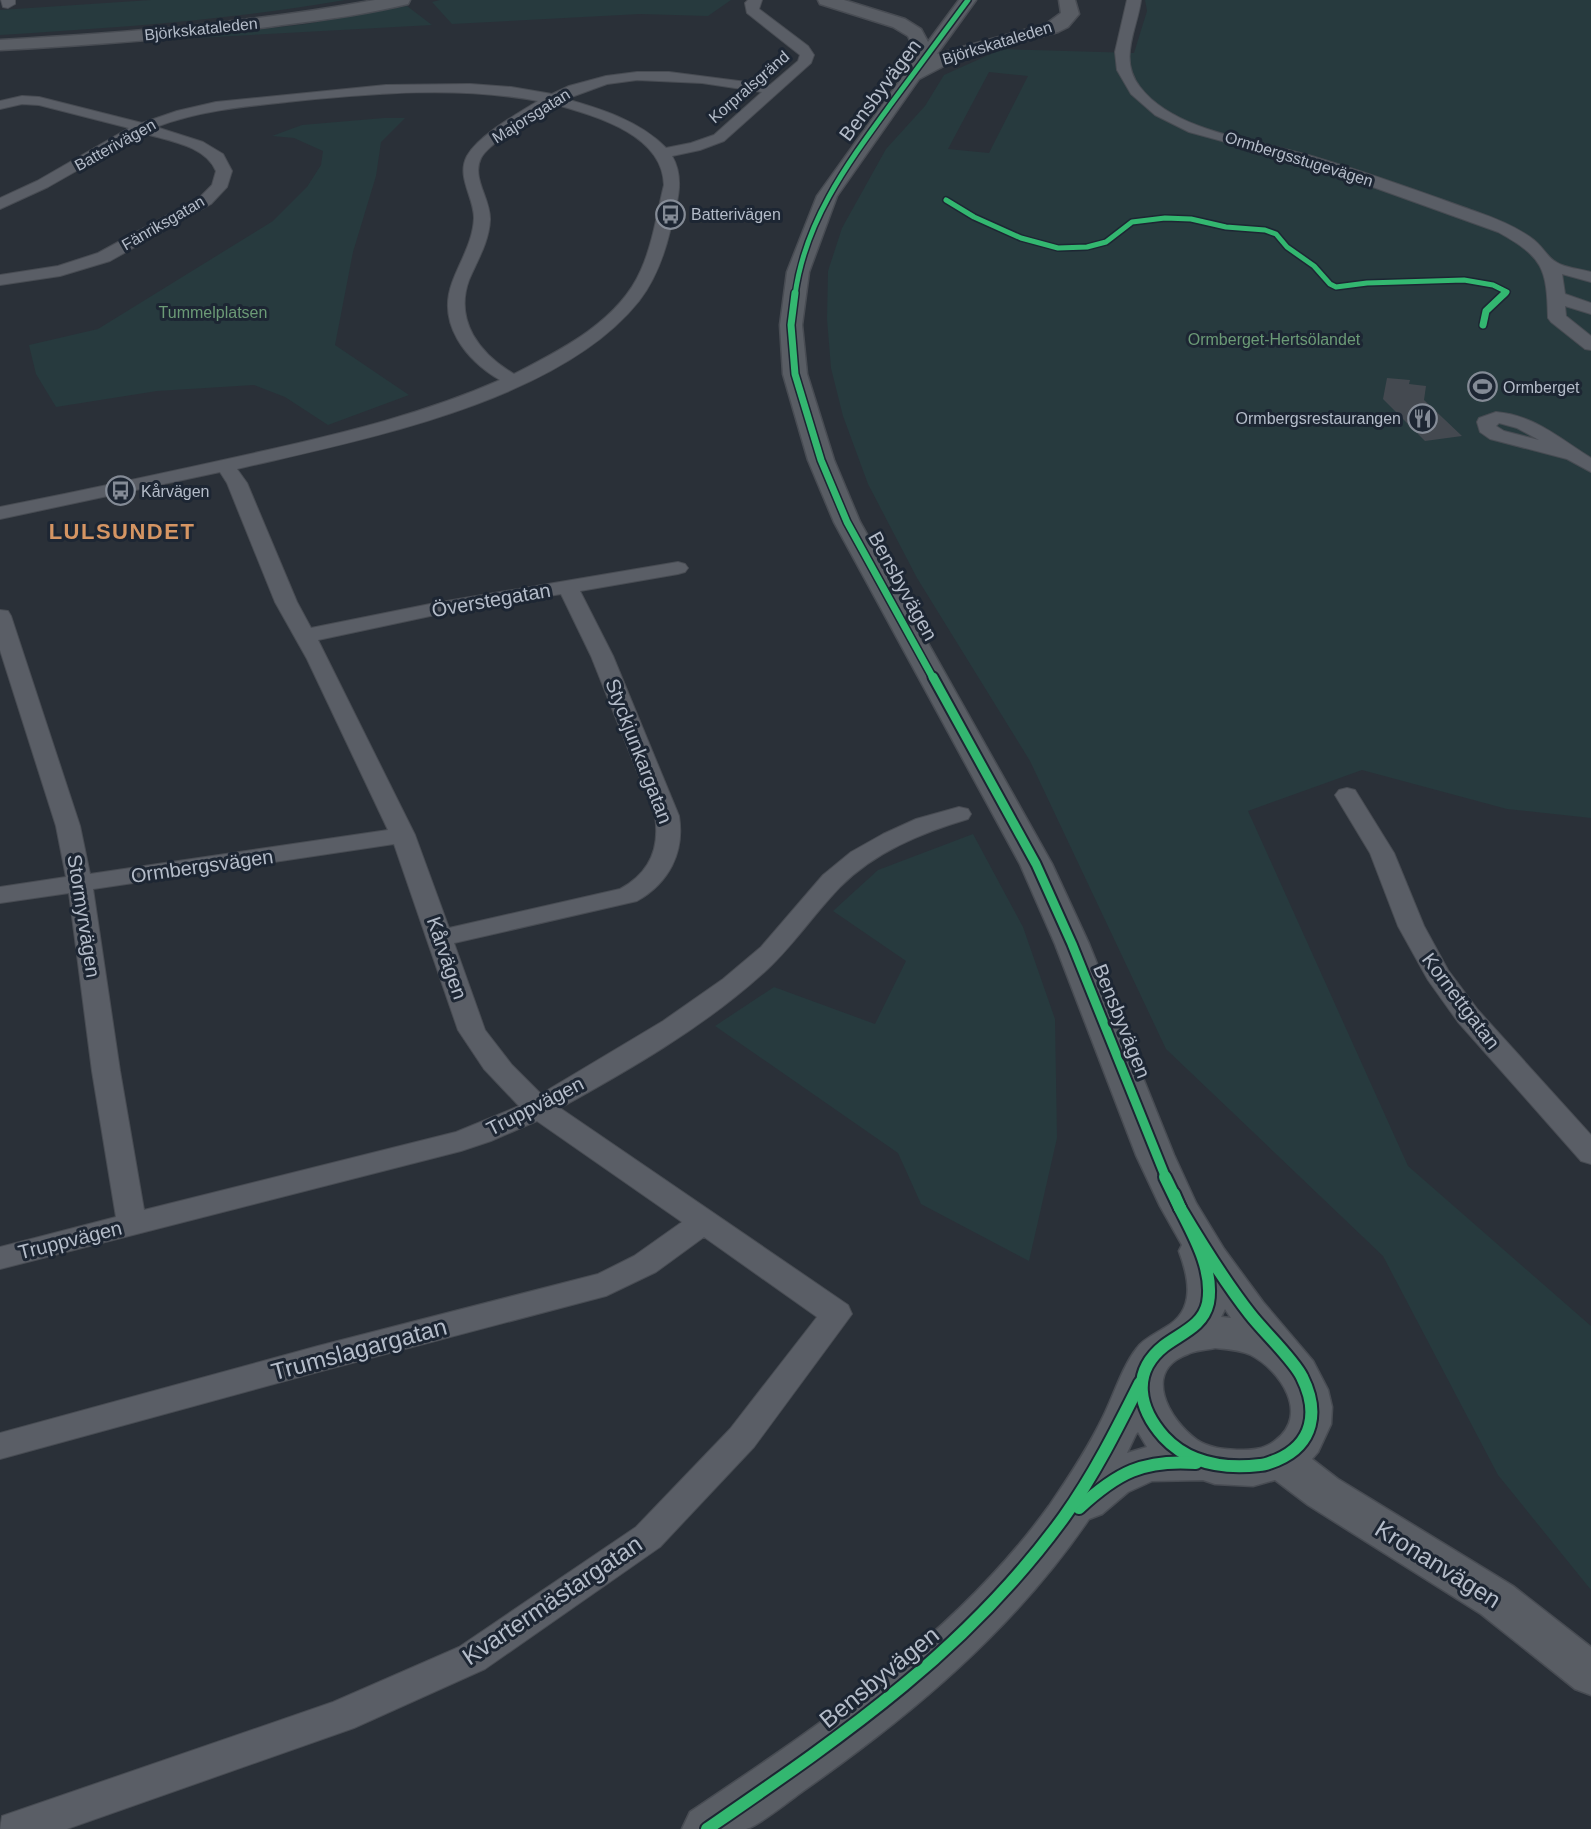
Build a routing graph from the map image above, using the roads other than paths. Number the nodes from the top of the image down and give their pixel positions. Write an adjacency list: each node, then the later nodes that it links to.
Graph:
1 (402, 0): 9 (main road, Björkskataleden)
2 (755, 0): 11 (street, Korpralsgränd)
3 (1134, 0): 17 (street, Ormbergsstugevägen)
4 (834, 2): 7 (main road); 10 (main road)
5 (1067, 2): 8 (main road, Björkskataleden); 10 (main road, Björkskataleden)
6 (937, 13): 8 (main road, Björkskataleden)
7 (919, 14)
8 (966, 17): 10 (main road, Bensbyvägen)
9 (0, 45)
10 (913, 76): 40 (main road, Bensbyvägen)
11 (774, 90): 12 (street, Majorsgatan); 15 (street, Korpralsgränd)
12 (553, 100): 14 (street, Batterivägen); 15 (street, Batterivägen); 23 (street, Majorsgatan)
13 (4, 104): 14 (street, Fänriksgatan)
14 (142, 128): 16 (street, Batterivägen); 19 (street, Fänriksgatan)
15 (663, 153): 23 (street)
16 (0, 204)
17 (1550, 266): 18 (street); 20 (street, Ormbergsstugevägen)
18 (1591, 277)
19 (0, 280)
20 (1559, 298): 21 (street); 22 (street, Ormbergsstugevägen)
21 (1591, 309)
22 (1591, 345)
23 (514, 381): 25 (street)
24 (1570, 454): 26 (street)
25 (225, 466): 27 (street); 31 (street, Kårvägen)
26 (1591, 466)
27 (0, 513)
28 (678, 568): 29 (street, Överstegatan)
29 (568, 587): 31 (street, Överstegatan); 37 (street, Styckjunkargatan)
30 (0, 616): 35 (street, Stormyrvägen)
31 (305, 636): 34 (street, Kårvägen)
32 (1347, 795): 39 (street, Kornettgatan)
33 (959, 814): 38 (street, Truppvägen)
34 (403, 835): 35 (street, Ormbergsvägen); 37 (street, Kårvägen)
35 (80, 883): 36 (street, Ormbergsvägen); 42 (street, Stormyrvägen)
36 (0, 895)
37 (441, 938): 38 (street, Kårvägen)
38 (539, 1108): 41 (street, Kårvägen); 42 (street, Truppvägen)
39 (1591, 1154)
40 (1174, 1194): 45 (main road, Bensbyvägen); 46 (main road, Bensbyvägen)
41 (704, 1221): 44 (street, Kårvägen); 48 (street, Trumslagargatan)
42 (132, 1225): 43 (street, Truppvägen)
43 (0, 1258)
44 (837, 1314): 53 (street, Kvartermästargatan)
45 (1179, 1339): 46 (main road); 47 (main road)
46 (1292, 1365): 49 (main road)
47 (1143, 1375): 50 (main road); 51 (main road, Bensbyvägen)
48 (0, 1446)
49 (1281, 1460): 50 (main road); 52 (main road, Kronanvägen)
50 (1211, 1465): 51 (main road, Bensbyvägen)
51 (1055, 1532): 54 (main road, Bensbyvägen)
52 (1591, 1674)
53 (15, 1829)
54 (707, 1829)

